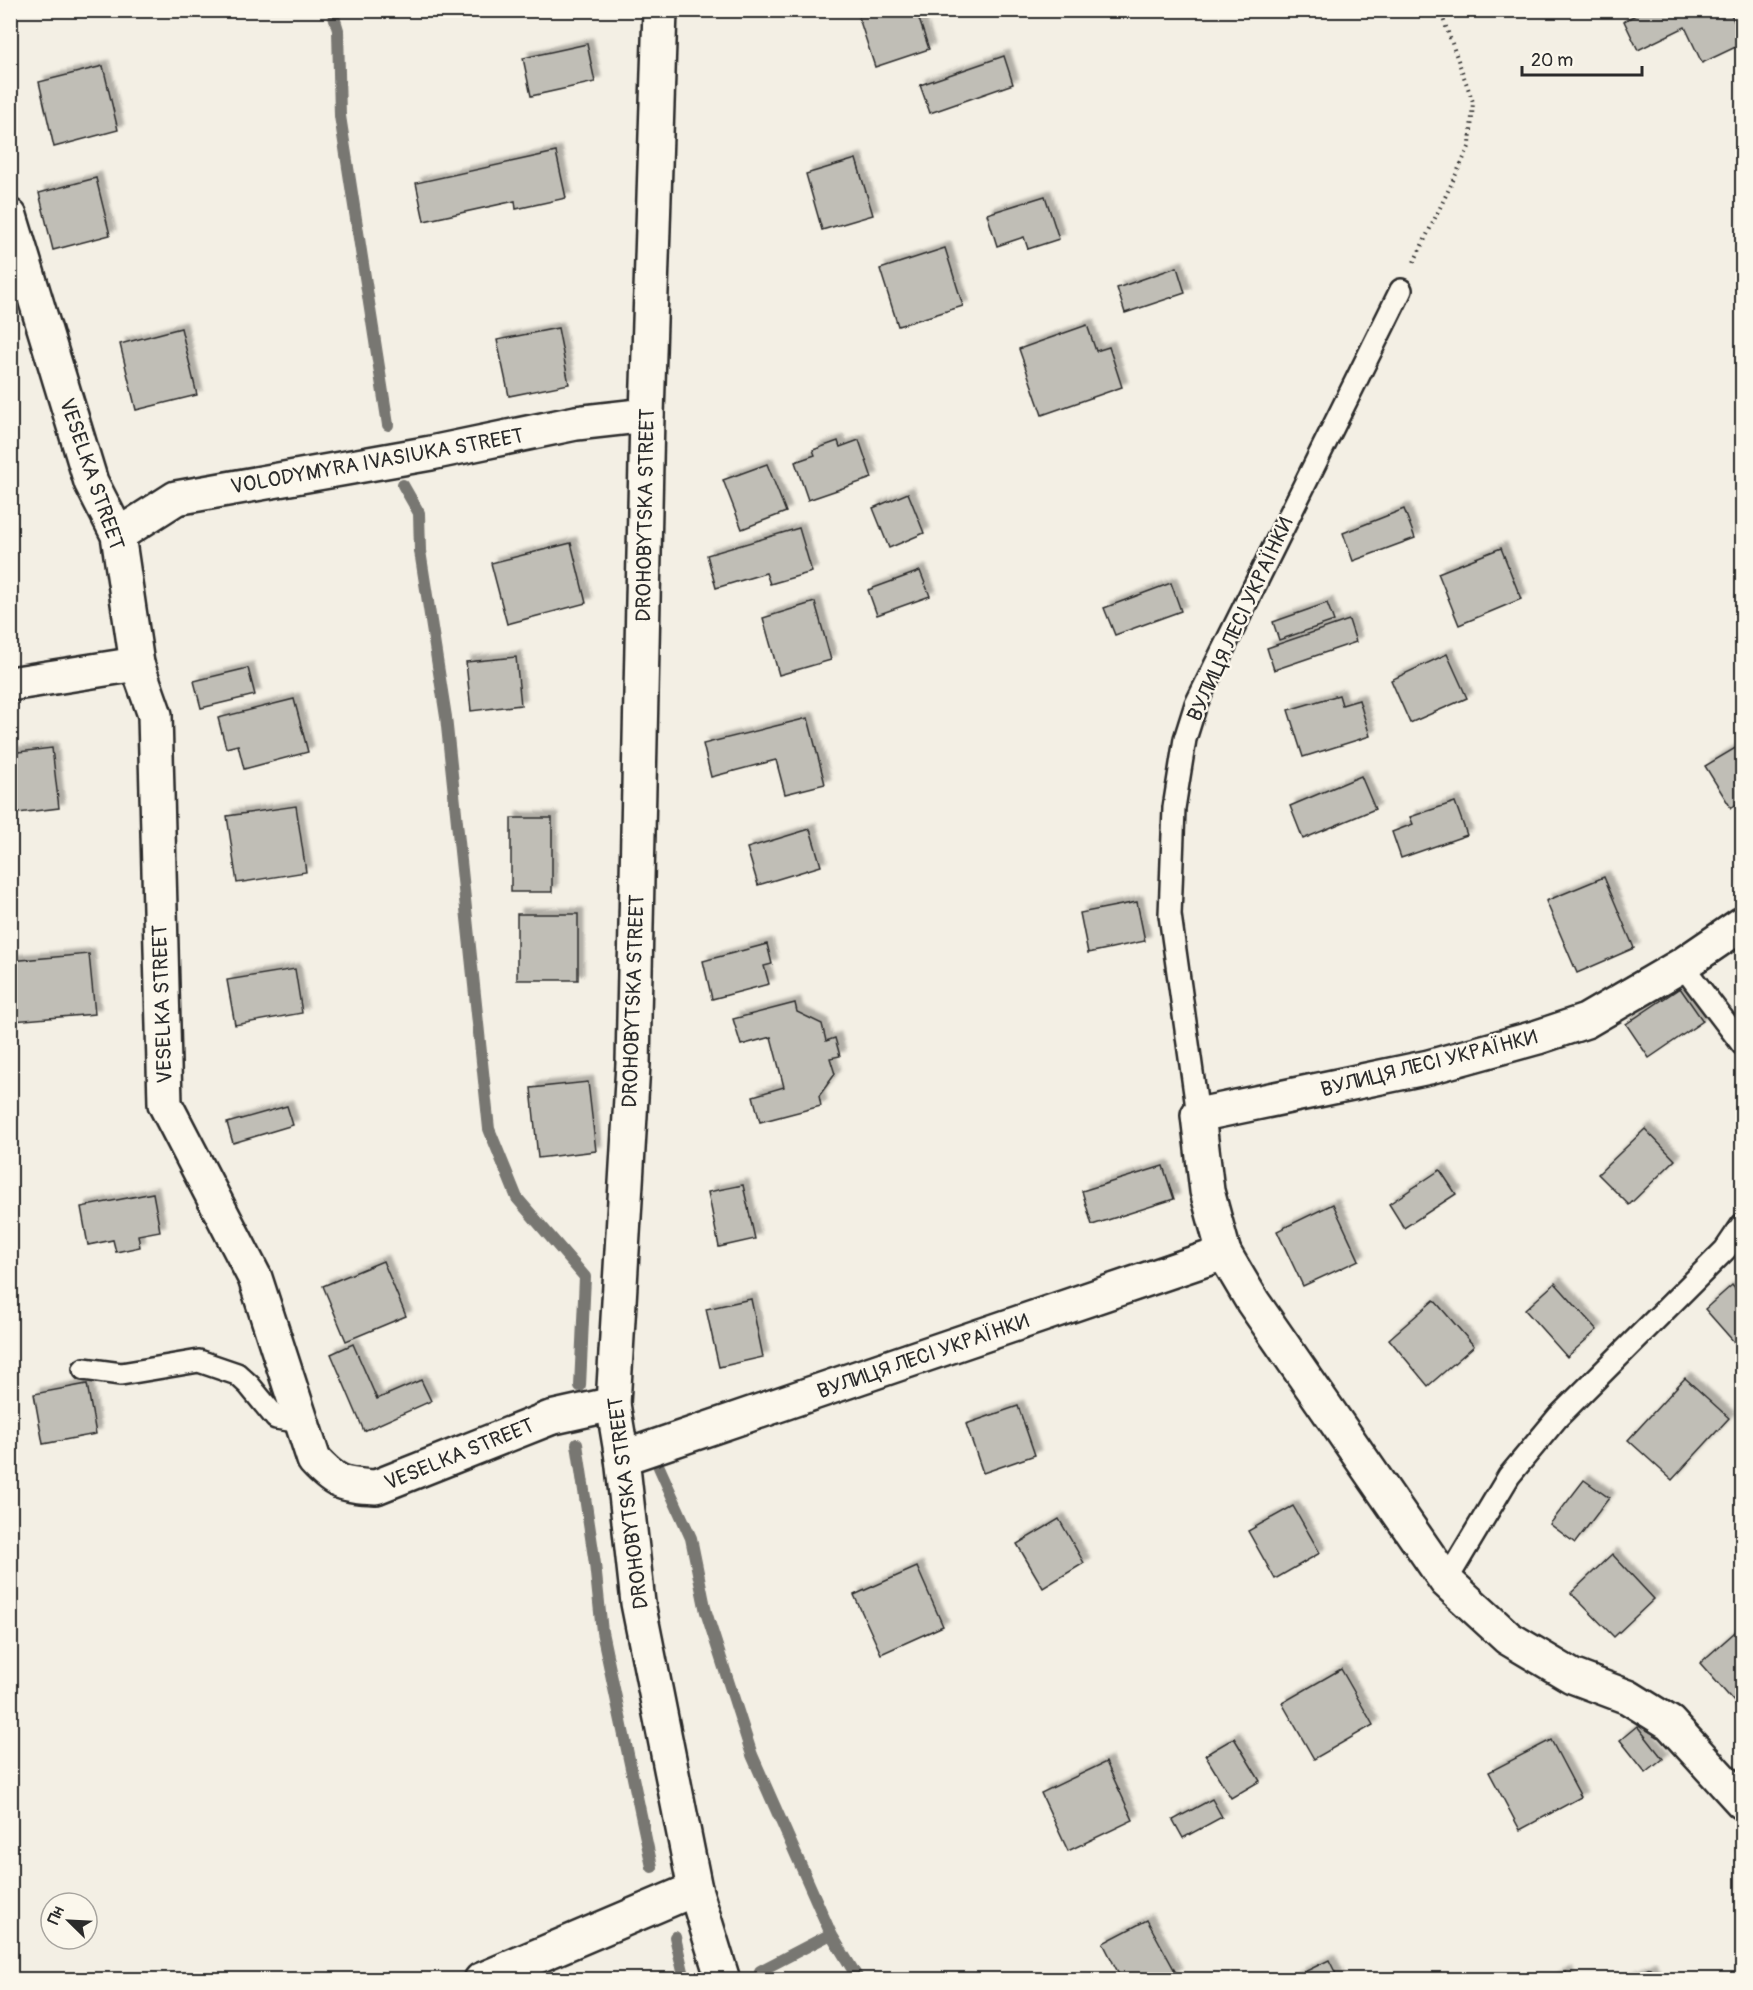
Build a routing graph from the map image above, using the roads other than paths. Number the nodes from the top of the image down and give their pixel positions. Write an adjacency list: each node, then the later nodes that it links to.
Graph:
1 (660, 10): 4 (street, DROHOBYTSKA STREET)
2 (10, 216): 5 (street, VESELKA STREET)
3 (1401, 290): 11 (lane, ВУЛИЦЯ ЛЕСІ УКРАЇНКИ)
4 (647, 415): 5 (street, VOLODYMYRA IVASIUKA STREET); 15 (street, DROHOBYTSKA STREET)
5 (118, 535): 6 (street, VESELKA STREET)
6 (137, 664): 7 (street); 16 (street, VESELKA STREET)
7 (10, 684)
8 (1743, 924): 9 (street, ВУЛИЦЯ ЛЕСІ УКРАЇНКИ)
9 (1682, 965): 10 (lane); 11 (street, ВУЛИЦЯ ЛЕСІ УКРАЇНКИ)
10 (1743, 1044)
11 (1198, 1115): 13 (street, ВУЛИЦЯ ЛЕСІ УКРАЇНКИ)
12 (1743, 1225): 18 (lane)
13 (1224, 1253): 17 (street, ВУЛИЦЯ ЛЕСІ УКРАЇНКИ); 18 (street, ВУЛИЦЯ ЛЕСІ УКРАЇНКИ)
14 (84, 1369): 16 (lane)
15 (613, 1404): 16 (street, VESELKA STREET); 17 (street, DROHOBYTSKA STREET)
16 (302, 1422)
17 (622, 1458): 20 (street, DROHOBYTSKA STREET)
18 (1446, 1581): 19 (street, ВУЛИЦЯ ЛЕСІ УКРАЇНКИ)
19 (1743, 1802)
20 (695, 1889): 21 (street); 22 (street, DROHOBYTSKA STREET)
21 (481, 1980)
22 (723, 1980)

